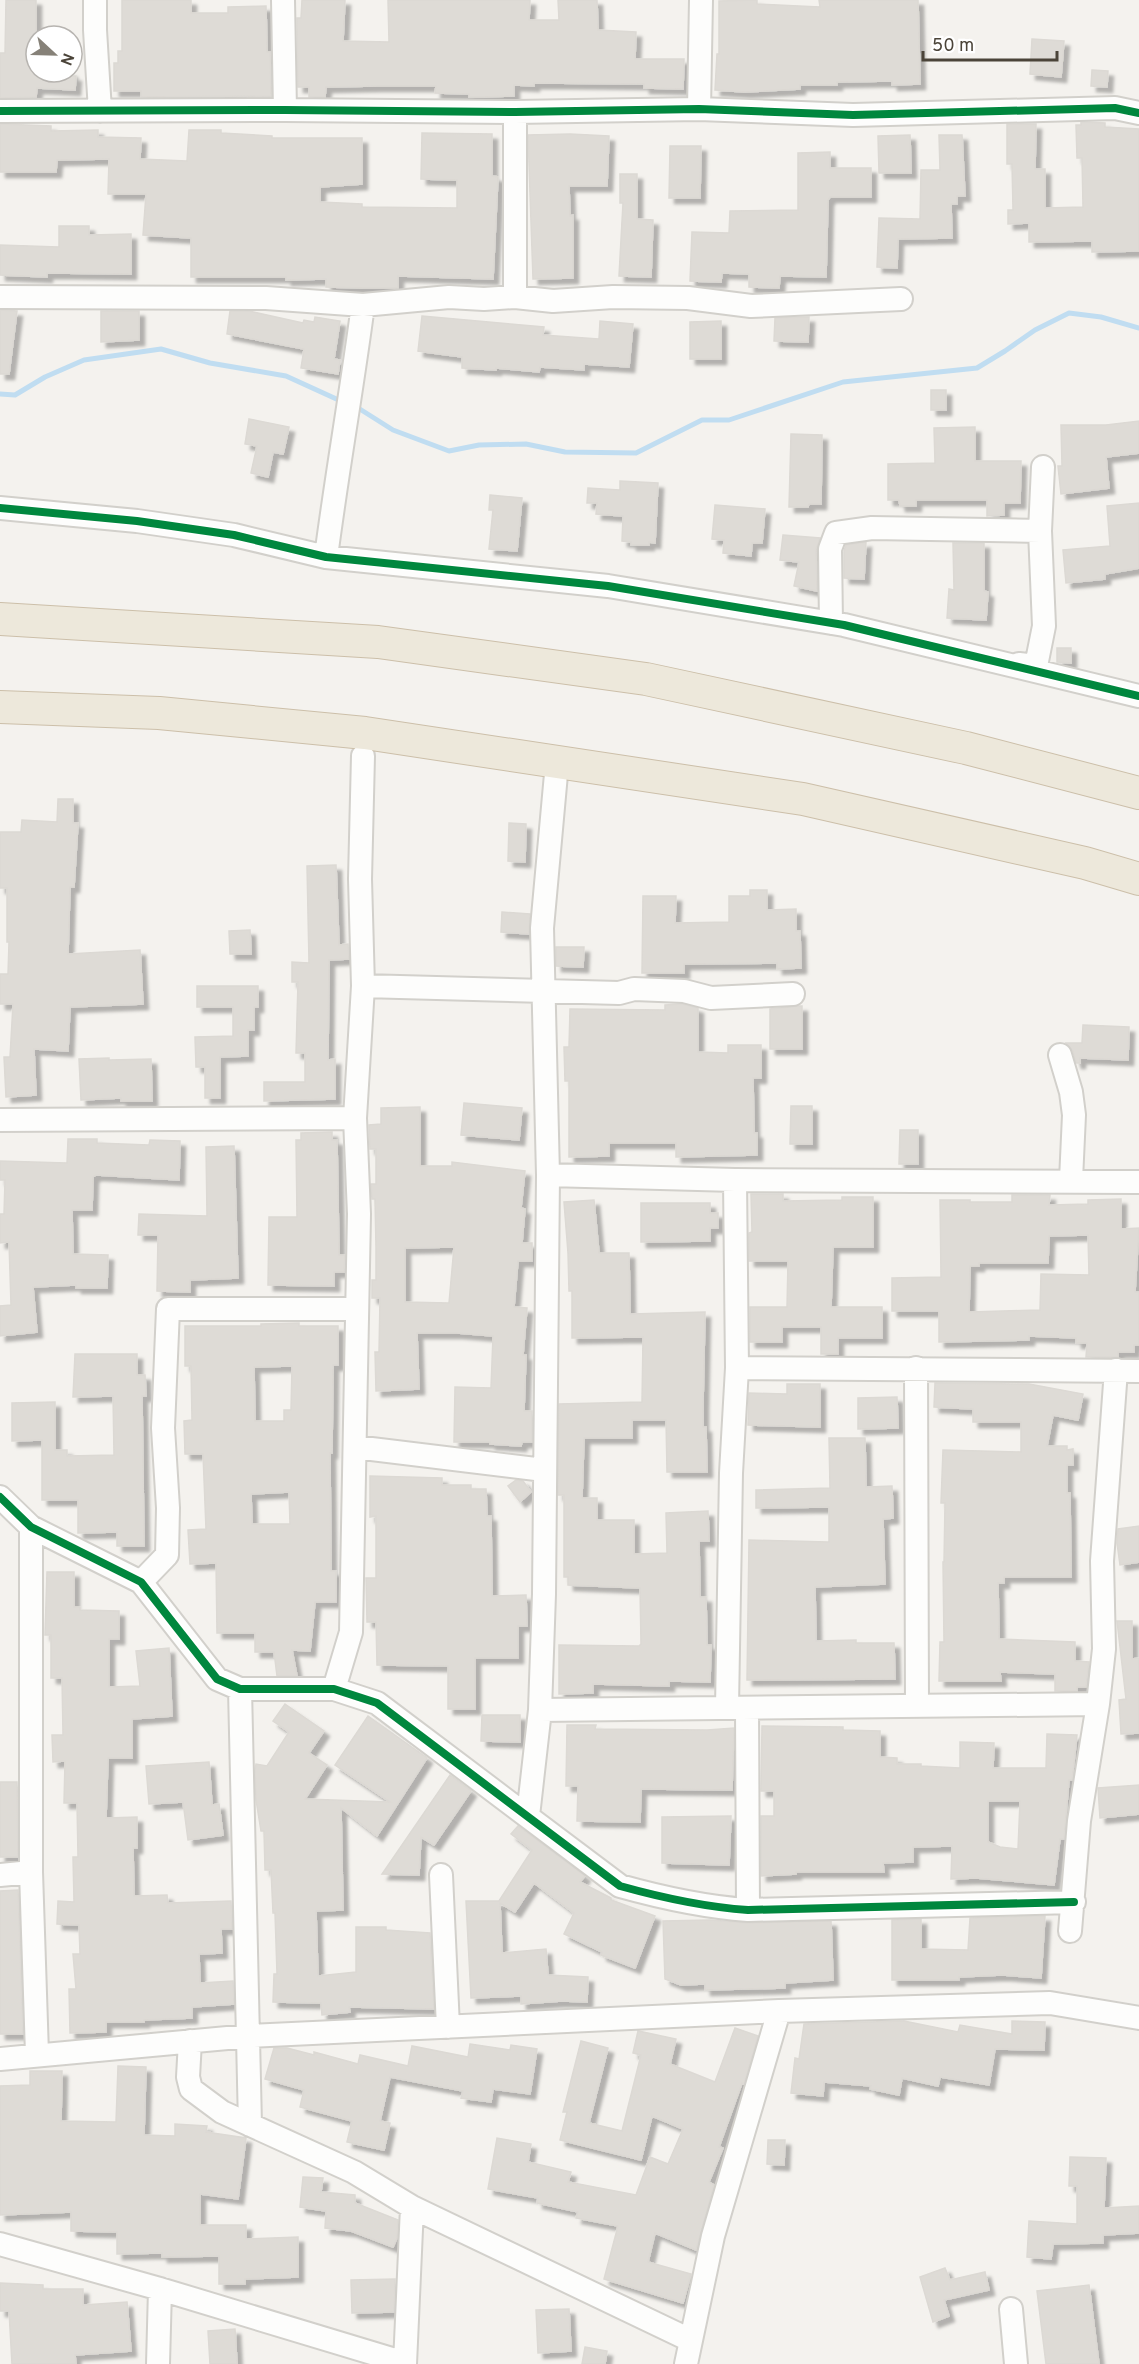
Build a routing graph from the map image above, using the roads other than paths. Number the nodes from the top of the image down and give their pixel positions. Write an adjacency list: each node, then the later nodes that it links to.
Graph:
1 (95, 0): 7 (street)
2 (283, 0): 5 (street)
3 (701, 0): 4 (street)
4 (699, 109): 8 (street); 9 (street)
5 (285, 110): 7 (street); 8 (street)
6 (0, 111): 7 (street)
7 (100, 111)
8 (515, 112): 11 (street)
9 (1139, 113)
10 (0, 297): 13 (street)
11 (514, 297): 12 (street); 13 (street)
12 (901, 299)
13 (363, 305): 17 (street)
14 (1043, 467): 16 (street)
15 (0, 508): 17 (street)
16 (1040, 531): 19 (street); 20 (street)
17 (326, 557): 19 (street)
18 (0, 619): 25 (highway)
19 (831, 623): 20 (street)
20 (1002, 661): 21 (street)
21 (1139, 696)
22 (4, 712): 24 (highway)
23 (363, 756): 27 (street)
24 (557, 763): 26 (highway); 28 (street)
25 (1139, 793)
26 (1139, 879)
27 (363, 986): 28 (street); 31 (street)
28 (542, 989): 29 (street); 33 (street)
29 (793, 994)
30 (1060, 1055): 35 (street)
31 (355, 1118): 32 (street); 37 (street)
32 (0, 1120)
33 (548, 1174): 34 (street); 43 (street)
34 (735, 1180): 35 (street); 38 (street)
35 (1071, 1180): 36 (street)
36 (1139, 1182)
37 (357, 1309): 42 (street); 46 (street)
38 (737, 1368): 39 (street); 51 (street)
39 (916, 1368): 40 (street); 50 (street)
40 (1116, 1370): 41 (street); 49 (street)
41 (1139, 1371)
42 (355, 1447): 43 (street); 48 (street)
43 (544, 1470): 52 (street)
44 (0, 1497): 45 (street)
45 (31, 1527): 46 (street); 54 (street)
46 (141, 1582): 47 (street)
47 (240, 1689): 48 (street); 63 (street)
48 (334, 1689): 53 (street)
49 (1098, 1704): 50 (street); 57 (street)
50 (917, 1705): 51 (street)
51 (737, 1707): 52 (street); 58 (street)
52 (540, 1710): 53 (street)
53 (528, 1816): 58 (street)
54 (30, 1872): 55 (street); 65 (street)
55 (0, 1875)
56 (441, 1875): 62 (street)
57 (1074, 1902): 58 (street); 59 (street)
58 (748, 1910)
59 (1070, 1931)
60 (779, 2011): 61 (street); 62 (street); 72 (street)
61 (1139, 2018)
62 (448, 2026): 63 (street)
63 (249, 2036): 64 (street); 67 (street)
64 (190, 2041): 65 (street); 67 (street)
65 (37, 2054): 66 (street)
66 (0, 2059)
67 (250, 2125): 68 (street)
68 (412, 2208): 72 (street); 73 (street)
69 (0, 2244): 70 (street)
70 (160, 2289): 73 (street); 74 (street)
71 (1011, 2309): 76 (street)
72 (690, 2340): 75 (street)
73 (405, 2363)
74 (158, 2364)
75 (686, 2364)
76 (1016, 2364)

